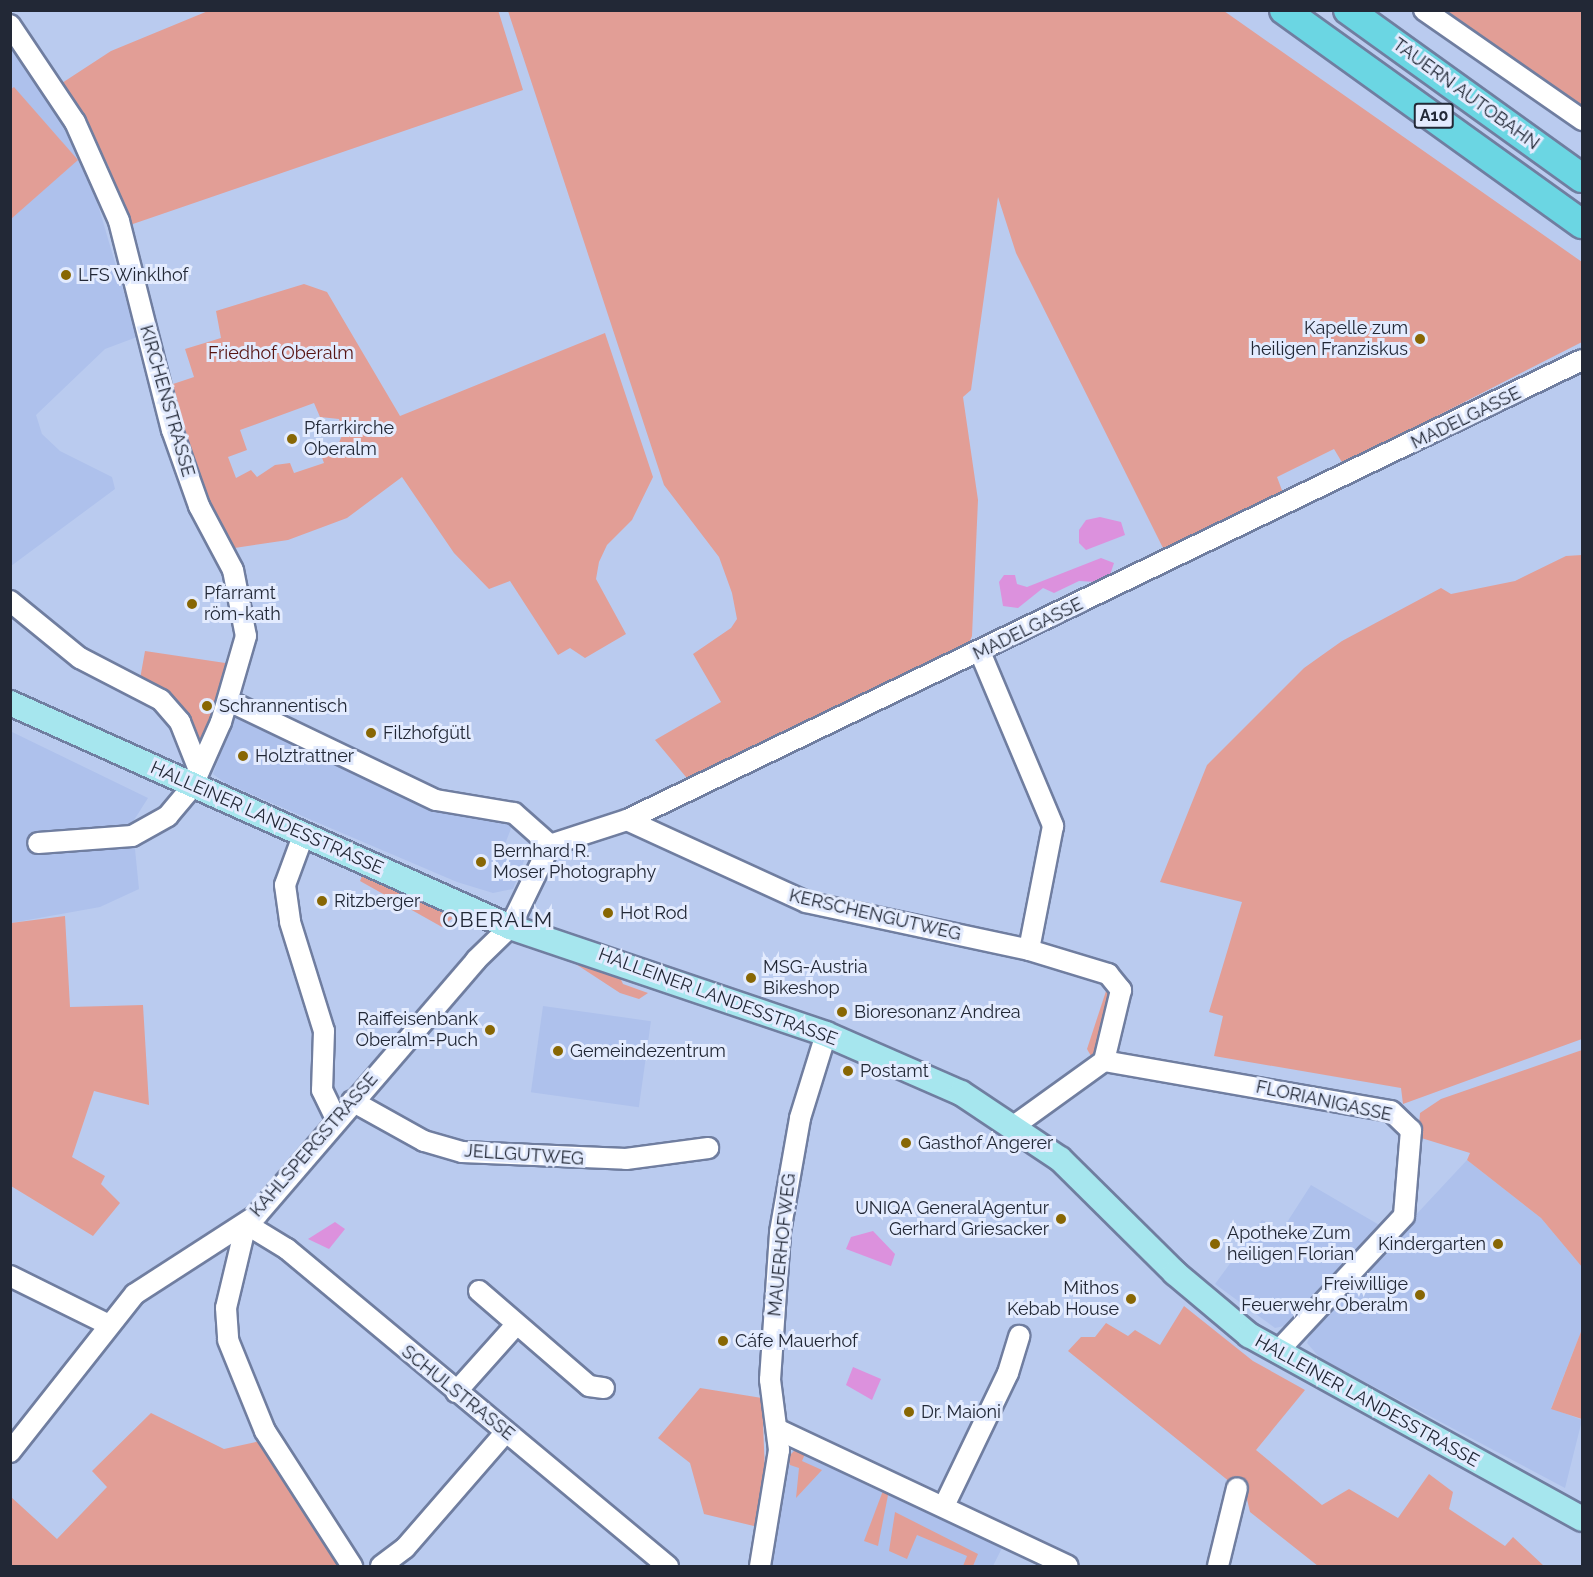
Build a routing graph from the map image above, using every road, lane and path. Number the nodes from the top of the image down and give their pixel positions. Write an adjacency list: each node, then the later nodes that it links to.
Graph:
1 (1284, 10): 7 (highway, TAUERN AUTOBAHN / A10)
2 (1348, 10): 6 (highway, TAUERN AUTOBAHN / A10)
3 (1424, 10): 5 (street)
4 (10, 25): 11 (street, KIRCHENSTRASSE)
5 (1582, 120)
6 (1582, 178)
7 (1582, 224)
8 (1582, 360): 10 (street, MADELGASSE)
9 (10, 601): 13 (street)
10 (980, 652): 14 (street, MADELGASSE); 19 (street)
11 (229, 701): 13 (street, KIRCHENSTRASSE); 17 (street)
12 (10, 703): 13 (main road, HALLEINER LANDESSTRASSE)
13 (196, 778): 15 (main road, HALLEINER LANDESSTRASSE); 16 (street)
14 (627, 820): 17 (street, MADELGASSE); 19 (street, KERSCHENGUTWEG)
15 (303, 836): 18 (main road, HALLEINER LANDESSTRASSE); 23 (street)
16 (38, 843)
17 (550, 845): 18 (street)
18 (510, 927): 20 (main road, HALLEINER LANDESSTRASSE); 22 (street, KAHLSPERGSTRASSE)
19 (1029, 950): 21 (street, KERSCHENGUTWEG)
20 (826, 1034): 24 (main road, HALLEINER LANDESSTRASSE); 35 (street, MAUERHOFWEG)
21 (1104, 1061): 24 (street); 32 (street, FLORIANIGASSE)
22 (351, 1101): 23 (street, KAHLSPERGSTRASSE); 25 (street, JELLGUTWEG)
23 (336, 1119): 26 (street, KAHLSPERGSTRASSE)
24 (1014, 1126): 32 (main road, HALLEINER LANDESSTRASSE)
25 (708, 1148)
26 (246, 1224): 29 (street, KAHLSPERGSTRASSE); 34 (street, SCHULSTRASSE); 41 (street)
27 (10, 1276): 29 (street)
28 (479, 1291): 30 (street)
29 (106, 1324): 37 (street, KAHLSPERGSTRASSE)
30 (515, 1326): 33 (street); 34 (street)
31 (1019, 1336): 39 (street)
32 (1277, 1352): 40 (main road, HALLEINER LANDESSTRASSE)
33 (604, 1388)
34 (456, 1392): 36 (street, SCHULSTRASSE)
35 (779, 1430): 39 (street); 44 (street, MAUERHOFWEG)
36 (506, 1432): 42 (street); 43 (street, SCHULSTRASSE)
37 (10, 1452)
38 (1237, 1488): 46 (street)
39 (944, 1506): 45 (street)
40 (1582, 1519)
41 (352, 1566)
42 (381, 1566)
43 (668, 1566)
44 (760, 1566)
45 (1068, 1566)
46 (1218, 1566)

